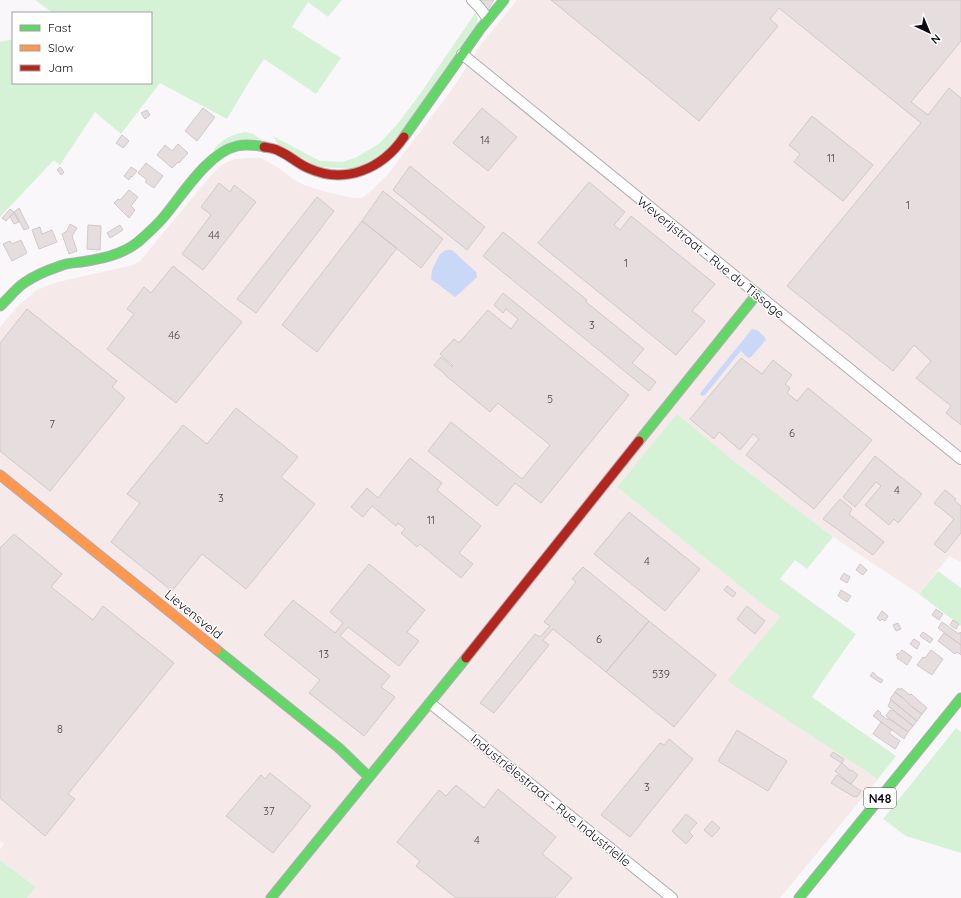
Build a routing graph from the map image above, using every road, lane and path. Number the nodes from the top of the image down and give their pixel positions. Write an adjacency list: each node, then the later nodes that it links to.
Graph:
1 (472, 0): 3 (street)
2 (504, 0): 3 (street)
3 (488, 19): 4 (street)
4 (462, 54): 5 (street, Weverijstraat - Rue du Tissage); 6 (street)
5 (757, 294): 7 (street, Weverijstraat - Rue du Tissage); 10 (street)
6 (0, 306)
7 (961, 459)
8 (0, 475): 11 (street, Lievensveld)
9 (961, 698): 14 (street, N48)
10 (430, 703): 11 (street); 13 (street, Industriëlestraat - Rue Industrielle)
11 (368, 777): 12 (street)
12 (271, 898)
13 (672, 898)
14 (799, 898)

